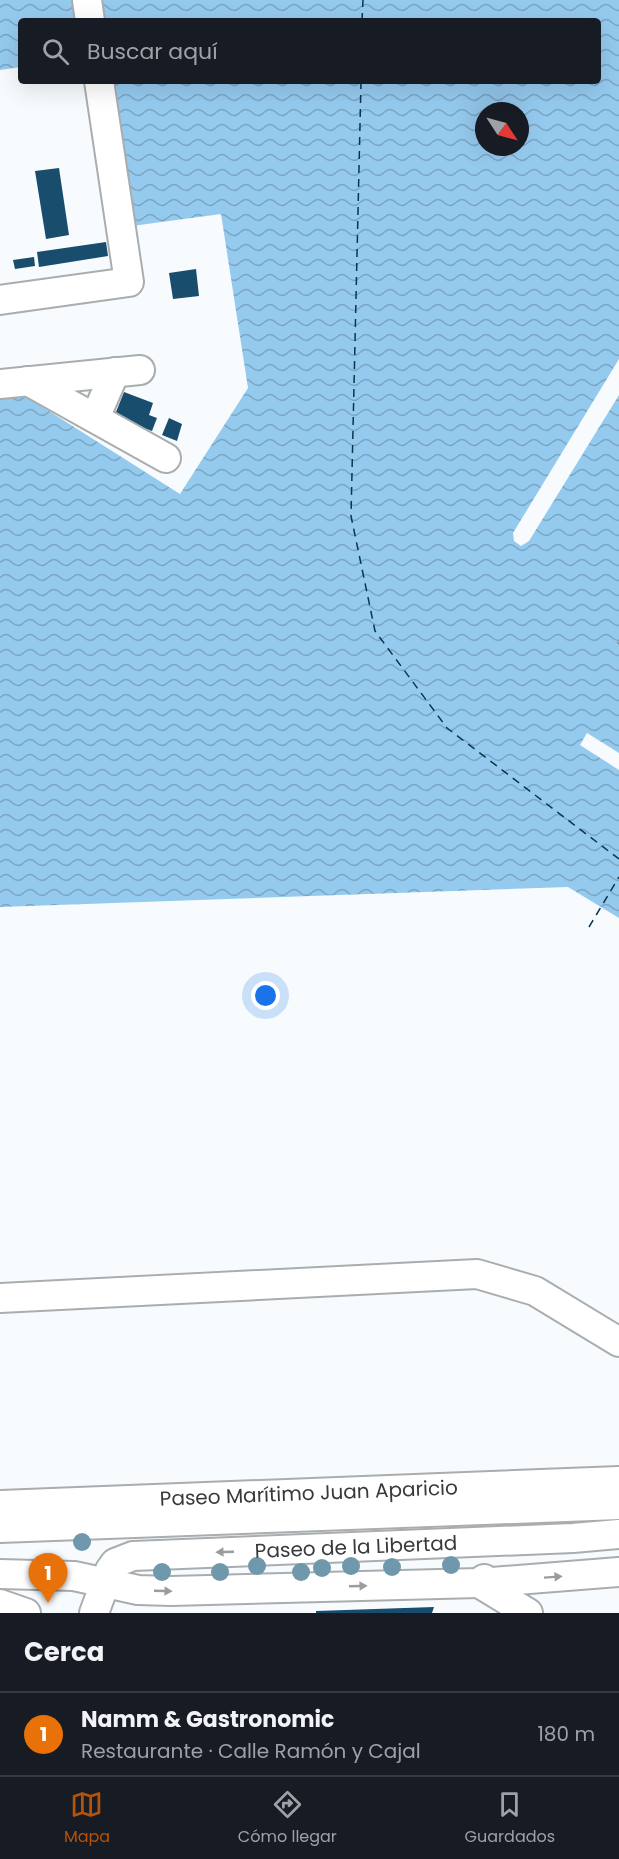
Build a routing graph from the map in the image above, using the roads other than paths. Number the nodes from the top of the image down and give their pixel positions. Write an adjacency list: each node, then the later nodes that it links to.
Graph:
1 (87, 0): 2 (street)
2 (90, 18)
3 (99, 84): 4 (street)
4 (0, 300)
5 (28, 381): 6 (street); 7 (street); 7 (street)
6 (0, 384)
7 (95, 418): 8 (street)
8 (166, 458)
9 (0, 1298): 10 (street)
10 (619, 1342)
11 (619, 1481): 12 (street, Paseo Marítimo Juan Aparicio)
12 (0, 1505)
13 (619, 1505): 14 (street)
14 (0, 1528)
15 (619, 1534): 16 (street, Paseo de la Libertad)
16 (573, 1538): 19 (street, Paseo de la Libertad, one-way to 19); 20 (street)
17 (619, 1572): 20 (street, Paseo de la Libertad, one-way to 17)
18 (0, 1574): 19 (street, Paseo de la Libertad)
19 (106, 1582): 20 (street, Paseo de la Libertad, one-way to 20); 23 (street)
20 (479, 1582): 24 (street)
21 (0, 1604): 22 (street)
22 (26, 1613)
23 (94, 1613)
24 (528, 1613)

